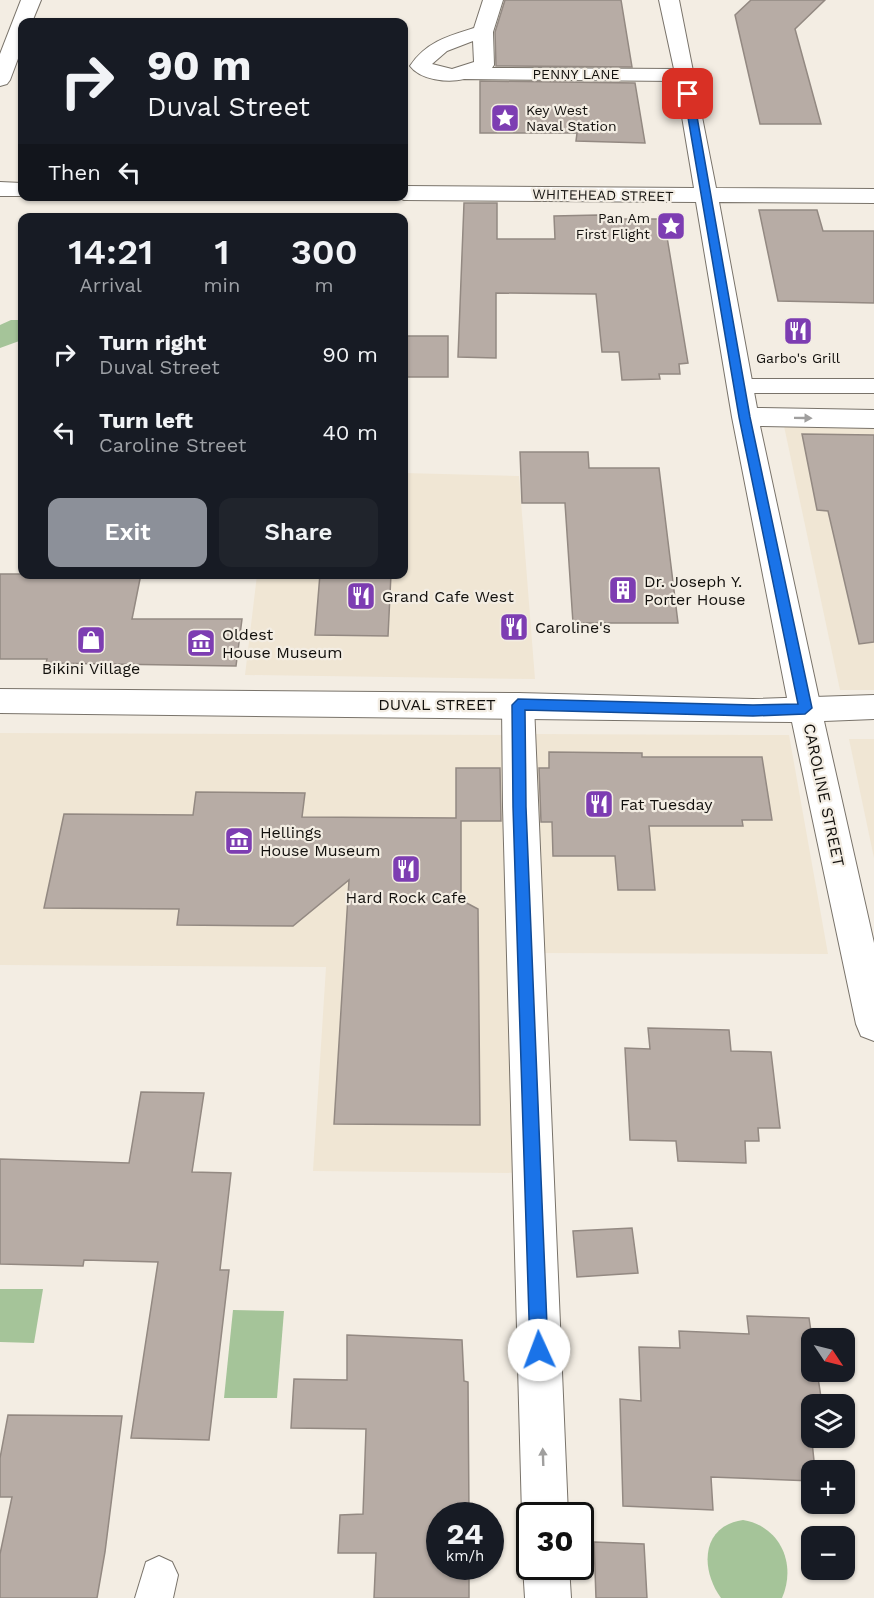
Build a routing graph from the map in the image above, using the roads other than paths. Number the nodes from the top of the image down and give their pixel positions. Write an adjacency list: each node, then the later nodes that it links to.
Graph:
1 (31, 0): 4 (street)
2 (493, 0): 5 (street)
3 (669, 0): 8 (street, CAROLINE STREET)
4 (24, 18)
5 (483, 32): 7 (street); 7 (street, PENNY LANE)
6 (18, 34): 9 (street)
7 (467, 74): 8 (street, PENNY LANE)
8 (685, 75): 13 (street, CAROLINE STREET)
9 (0, 80)
10 (0, 189): 11 (street)
11 (18, 190)
12 (408, 193): 13 (street, WHITEHEAD STREET)
13 (707, 196): 14 (street, WHITEHEAD STREET); 15 (street, CAROLINE STREET)
14 (874, 196)
15 (739, 386): 16 (lane); 17 (street, CAROLINE STREET)
16 (874, 386)
17 (745, 417): 18 (street, one-way to 18); 22 (street, CAROLINE STREET)
18 (874, 419)
19 (0, 701): 20 (street, DUVAL STREET)
20 (518, 705): 22 (street, DUVAL STREET); 24 (street, one-way to 20)
21 (874, 707): 22 (street, DUVAL STREET)
22 (805, 708): 23 (street, CAROLINE STREET)
23 (874, 1024)
24 (545, 1502)
25 (547, 1580): 26 (street)
26 (548, 1598)

